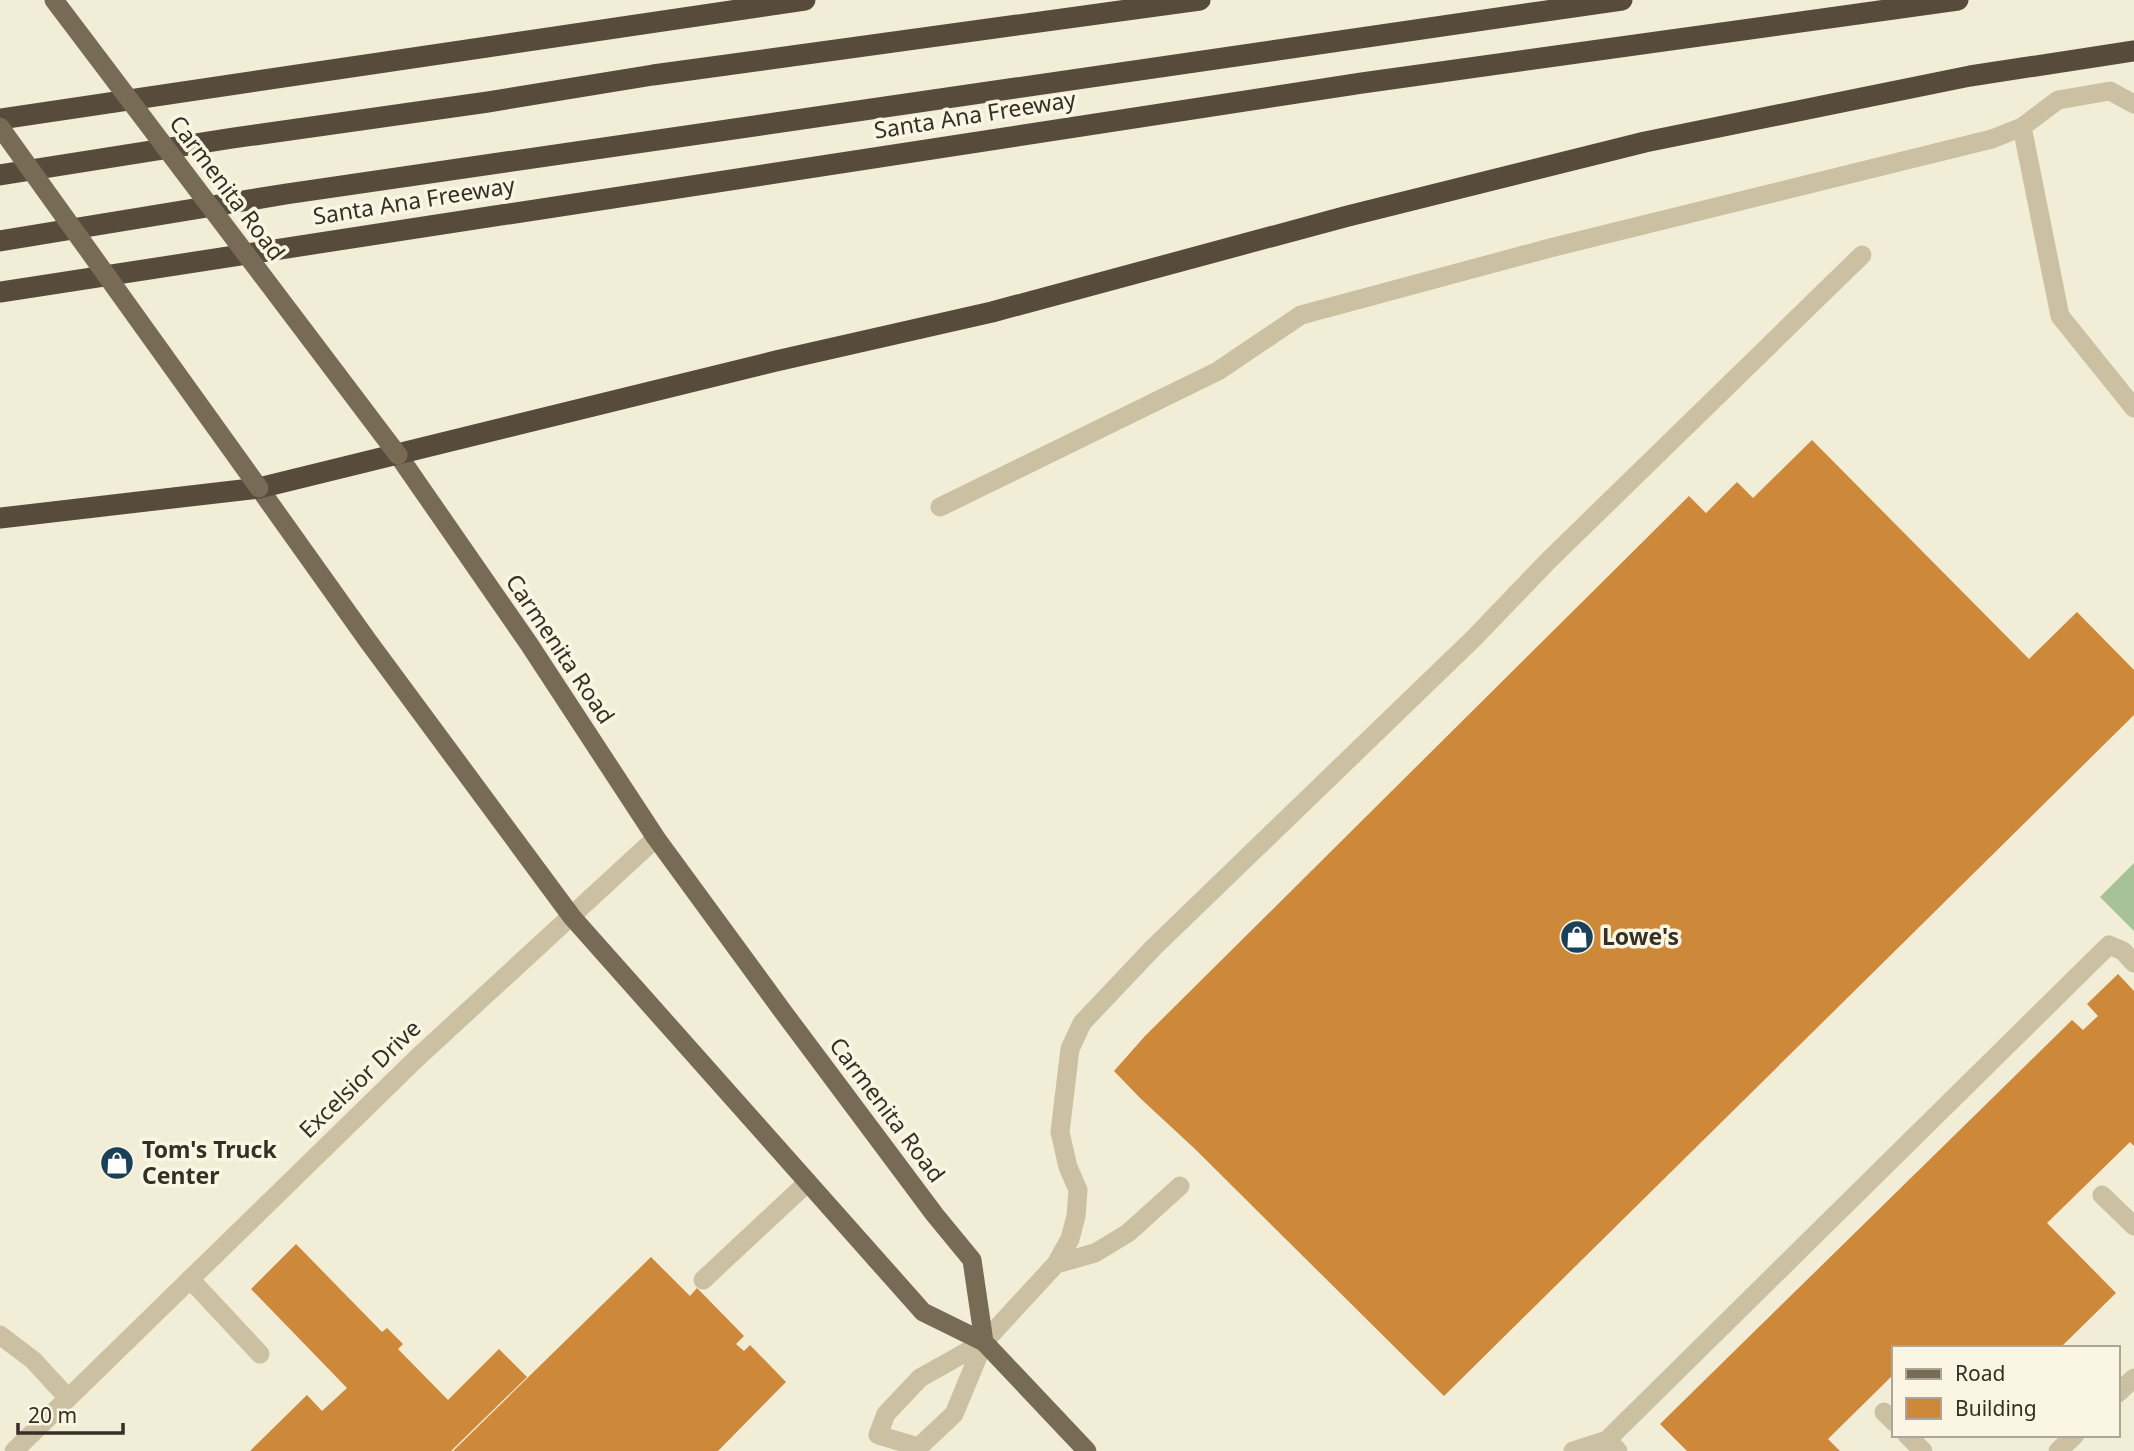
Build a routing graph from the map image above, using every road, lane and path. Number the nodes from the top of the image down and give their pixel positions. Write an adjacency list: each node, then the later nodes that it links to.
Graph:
1 (54, 0): 16 (main road, Carmenita Road, bridge)
2 (805, 0): 8 (highway)
3 (1200, 0): 11 (highway)
4 (1622, 0): 12 (highway)
5 (1958, 0): 14 (highway, Santa Ana Freeway)
6 (2134, 51): 16 (highway)
7 (2134, 104): 10 (street)
8 (0, 119)
9 (0, 127): 17 (main road, bridge)
10 (2022, 127): 15 (street); 18 (street)
11 (0, 175)
12 (0, 241)
13 (1862, 255): 27 (street)
14 (0, 292)
15 (2134, 408)
16 (398, 455): 17 (highway); 20 (main road, Carmenita Road)
17 (258, 488): 19 (highway); 21 (main road)
18 (940, 507)
19 (0, 518)
20 (656, 838): 21 (street, Excelsior Drive); 31 (main road, Carmenita Road)
21 (572, 917): 23 (main road); 28 (street, Excelsior Drive)
22 (2134, 963): 38 (street)
23 (808, 1182): 29 (street); 31 (main road)
24 (1181, 1186): 27 (street)
25 (2102, 1195): 26 (street)
26 (2134, 1226)
27 (1056, 1264): 31 (street)
28 (190, 1279): 32 (street); 35 (street, Excelsior Drive)
29 (703, 1280)
30 (0, 1335): 35 (street)
31 (984, 1342): 31 (street); 40 (main road)
32 (260, 1354)
33 (2134, 1378): 34 (street)
34 (2120, 1391)
35 (68, 1398): 39 (street, Excelsior Drive)
36 (1910, 1437): 42 (street)
37 (2073, 1437): 43 (street)
38 (1613, 1445): 41 (street)
39 (14, 1451)
40 (1087, 1451)
41 (1573, 1451)
42 (1923, 1451)
43 (2058, 1451)

